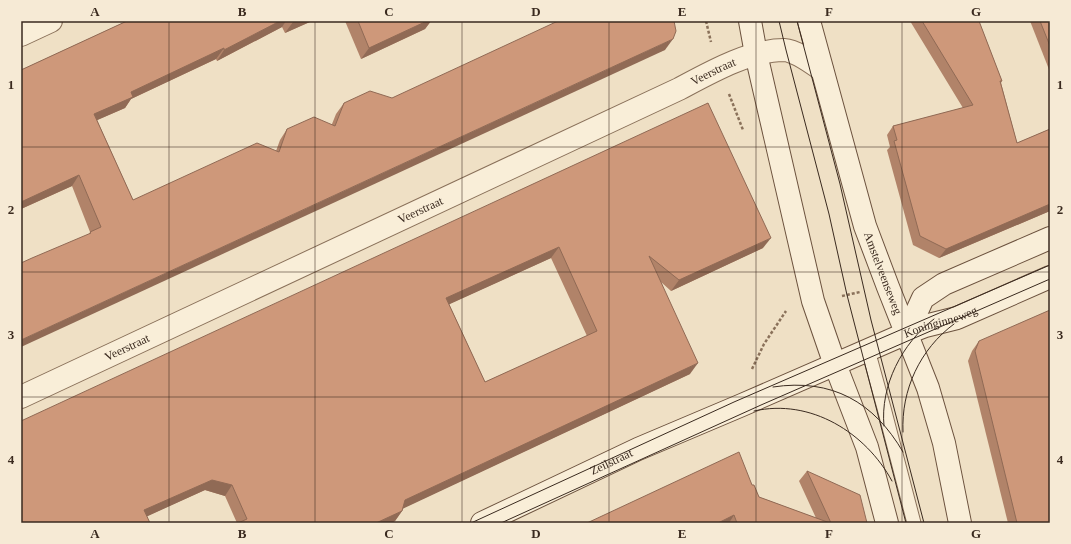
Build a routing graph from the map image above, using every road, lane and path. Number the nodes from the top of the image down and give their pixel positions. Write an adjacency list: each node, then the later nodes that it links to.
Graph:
1 (51, 21): 4 (street)
2 (750, 21): 5 (street)
3 (809, 21): 6 (street, Amstelveenseweg)
4 (21, 35)
5 (756, 54): 6 (street, Veerstraat); 10 (street); 14 (street, Veerstraat)
6 (822, 70): 9 (street, Amstelveenseweg)
7 (1050, 238): 11 (street, Koninginneweg)
8 (1050, 277): 11 (street, Koninginneweg)
9 (888, 287): 10 (path); 11 (street, Amstelveenseweg)
10 (813, 301): 13 (street); 15 (path)
11 (907, 333): 12 (street, Zeilstraat); 19 (street, Amstelveenseweg)
12 (868, 350): 13 (street, Zeilstraat); 18 (lane)
13 (835, 364): 15 (street, Zeilstraat); 17 (street)
14 (21, 397)
15 (742, 405): 16 (street, Zeilstraat)
16 (482, 523)
17 (887, 523)
18 (914, 523)
19 (960, 523)

